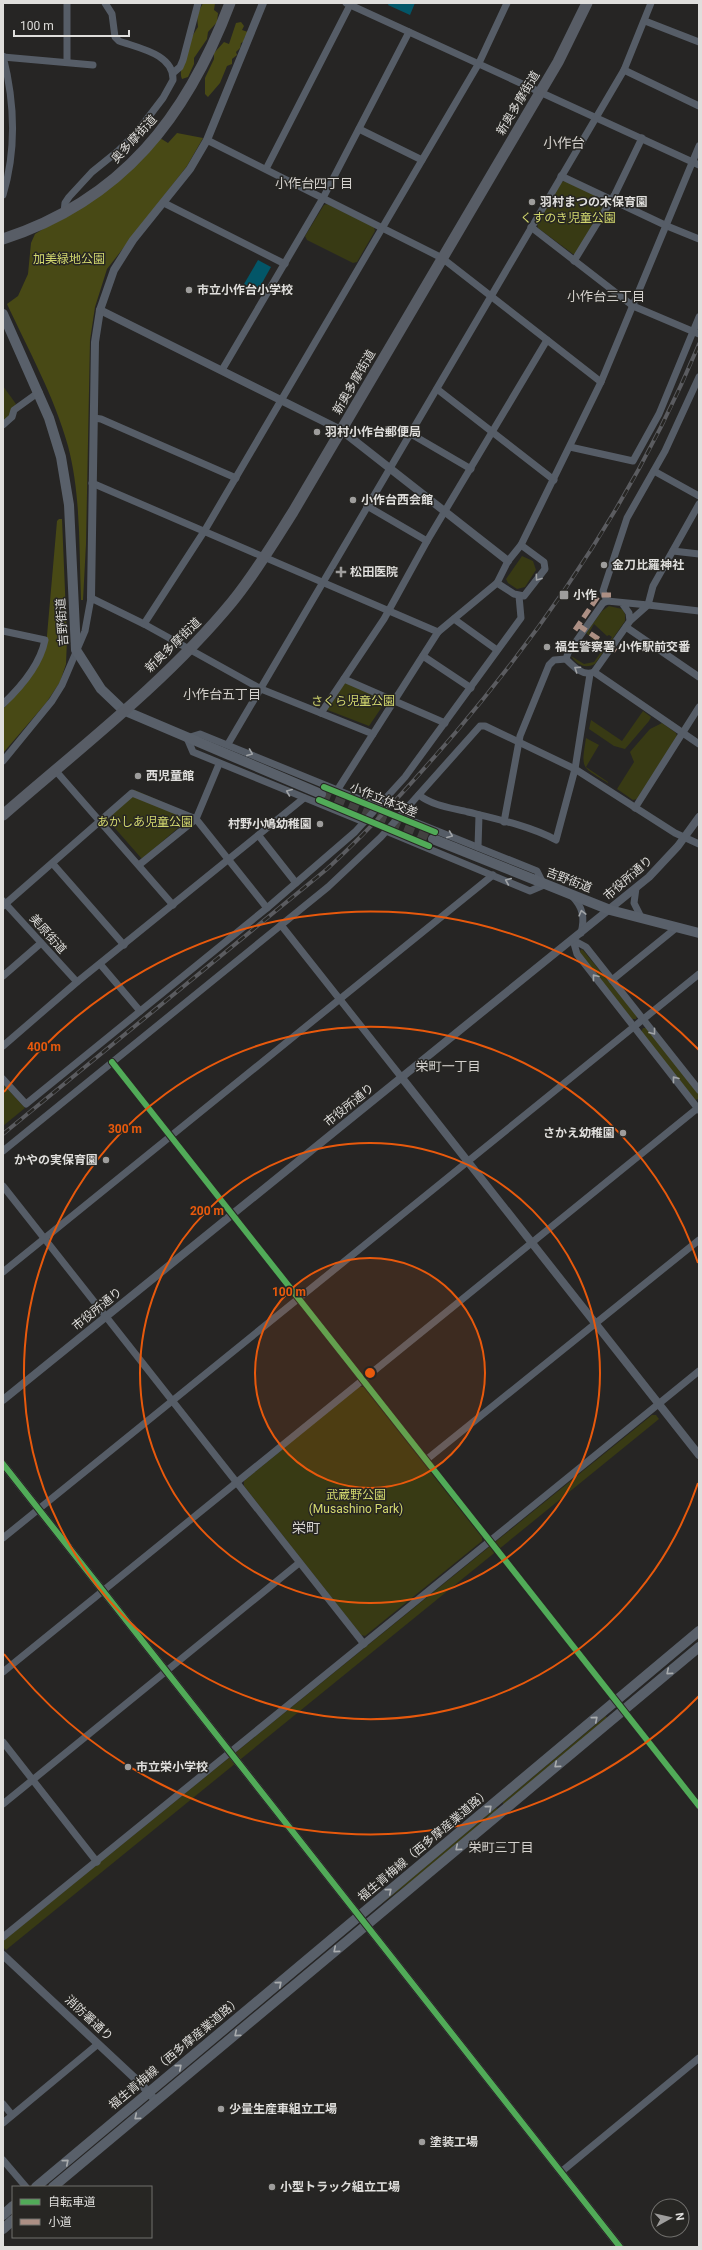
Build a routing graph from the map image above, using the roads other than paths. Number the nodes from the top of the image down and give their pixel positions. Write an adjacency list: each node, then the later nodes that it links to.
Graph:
1 (67, 3): 14 (street)
2 (104, 3): 18 (street)
3 (198, 3): 18 (street)
4 (230, 3): 34 (main road, 奥多摩街道)
5 (263, 3): 24 (street)
6 (507, 3): 15 (street)
7 (587, 3): 19 (main road, 新奥多摩街道)
8 (651, 3): 10 (street)
9 (348, 4): 11 (street); 28 (street)
10 (645, 21): 12 (street); 17 (street)
11 (409, 32): 15 (street); 22 (street)
12 (699, 42)
13 (3, 56): 14 (street); 30 (street)
14 (67, 62): 16 (street)
15 (479, 63): 19 (street); 26 (street)
16 (93, 65)
17 (624, 70): 20 (street); 21 (street)
18 (173, 73): 34 (street)
19 (539, 92): 21 (street); 40 (main road, 新奥多摩街道)
20 (699, 106)
21 (596, 116): 23 (street); 29 (street)
22 (359, 129): 26 (street); 31 (street)
23 (642, 138): 27 (street); 32 (street)
24 (208, 140): 28 (street); 33 (street)
25 (699, 146): 27 (street)
26 (422, 160): 36 (street)
27 (696, 163): 35 (street)
28 (266, 169): 31 (street)
29 (561, 176): 32 (street); 37 (street)
30 (3, 195)
31 (323, 198): 36 (street); 42 (street)
32 (611, 199): 35 (street); 41 (street)
33 (164, 203): 42 (street); 45 (street)
34 (64, 212): 38 (main road, 奥多摩街道)
35 (667, 226): 39 (street); 44 (street)
36 (381, 227): 40 (street); 56 (street)
37 (531, 227): 41 (street); 43 (street)
38 (3, 239)
39 (699, 239)
40 (442, 258): 43 (street); 59 (main road, 新奥多摩街道)
41 (574, 260): 44 (street)
42 (285, 264): 51 (street)
43 (491, 296): 50 (street); 54 (street)
44 (633, 306): 49 (street); 53 (street)
45 (100, 310): 51 (street); 57 (street)
46 (3, 314): 48 (main road, 吉野街道)
47 (699, 317): 49 (street)
48 (6, 328): 55 (main road, 吉野街道)
49 (696, 333): 62 (street)
50 (547, 340): 53 (street); 60 (street)
51 (222, 370): 56 (street)
52 (699, 377): 65 (street)
53 (601, 382): 62 (street)
54 (437, 389): 60 (street); 61 (street)
55 (39, 392): 58 (street); 94 (main road, 吉野街道)
56 (280, 399): 59 (street); 66 (street)
57 (94, 418): 66 (street); 68 (street)
58 (3, 425)
59 (341, 430): 63 (street); 78 (main road, 新奥多摩街道)
60 (493, 433): 64 (street); 67 (street)
61 (411, 434): 63 (street); 64 (street)
62 (570, 446): 67 (street)
63 (390, 468): 71 (street); 72 (street)
64 (471, 469): 72 (street)
65 (654, 471): 69 (street); 84 (street)
66 (236, 478): 73 (street)
67 (554, 480): 75 (street)
68 (92, 483): 73 (street); 83 (street)
69 (699, 496)
70 (699, 504): 76 (street)
71 (367, 506): 74 (street); 80 (street)
72 (445, 512): 74 (street); 79 (street)
73 (205, 530): 78 (street); 90 (street)
74 (427, 541): 87 (street)
75 (521, 545): 79 (street); 82 (street, one-way to 82)
76 (673, 551): 77 (street); 86 (street)
77 (699, 554)
78 (265, 557): 80 (street); 95 (main road, 新奥多摩街道)
79 (508, 561): 81 (street)
80 (323, 582): 87 (street); 103 (street)
81 (497, 583): 82 (street); 89 (street)
82 (519, 596): 96 (street)
83 (91, 598): 90 (street); 94 (street)
84 (608, 601): 85 (street); 98 (street)
85 (622, 603): 86 (street); 91 (street)
86 (648, 605): 88 (street); 91 (street)
87 (388, 610): 93 (street); 101 (street)
88 (699, 611)
89 (454, 619): 93 (street); 96 (street)
90 (144, 624): 95 (street)
91 (628, 624): 99 (street); 100 (street)
92 (3, 631): 105 (street)
93 (438, 632): 97 (street)
94 (76, 650): 107 (main road, 吉野街道); 116 (street)
95 (189, 650): 103 (street); 107 (main road, 新奥多摩街道)
96 (497, 650): 102 (street)
97 (423, 656): 102 (street); 104 (street)
98 (566, 659): 99 (street, one-way to 98); 113 (street)
99 (592, 673): 110 (street); 118 (street)
100 (699, 677)
101 (344, 679): 104 (street); 108 (street)
102 (470, 688): 109 (street)
103 (261, 689): 108 (street); 114 (street)
104 (394, 702): 109 (street); 111 (street)
105 (3, 704)
106 (699, 707): 110 (street)
107 (123, 710): 112 (main road, 吉野街道); 119 (main road, 新奥多摩街道)
108 (321, 713): 111 (street)
109 (445, 723): 124 (street)
110 (682, 733): 115 (street); 125 (street)
111 (373, 734): 120 (street)
112 (187, 738): 114 (street); 117 (street); 121 (main road, 吉野街道)
113 (518, 742): 118 (street); 122 (street); 133 (street)
114 (228, 744): 120 (street, one-way to 120)
115 (699, 744)
116 (3, 761)
117 (219, 764): 123 (street, one-way to 117); 130 (street)
118 (575, 769): 125 (street); 133 (street)
119 (55, 770): 126 (main road, 新奥多摩街道); 131 (street)
120 (338, 789): 124 (street)
121 (321, 794)
122 (419, 795): 127 (street); 128 (street)
123 (304, 798): 132 (street); 135 (street)
124 (380, 807): 132 (street)
125 (635, 808): 136 (street)
126 (3, 815)
127 (480, 815): 133 (street); 139 (street)
128 (400, 816): 134 (street); 139 (street, one-way to 139)
129 (699, 817): 136 (street, 市役所通り)
130 (196, 819): 131 (street); 140 (street); 142 (street)
131 (100, 822): 141 (street); 142 (street)
132 (364, 822): 144 (street)
133 (504, 822)
134 (386, 832): 143 (street); 153 (street)
135 (258, 836): 140 (street); 144 (street)
136 (684, 838): 138 (street); 146 (street, 市役所通り)
137 (433, 839): 145 (main road, 吉野街道)
138 (699, 844)
139 (478, 846): 145 (street)
140 (229, 860): 149 (street); 150 (street)
141 (53, 864): 148 (street); 159 (street)
142 (139, 866): 149 (street)
143 (493, 875): 145 (street, one-way to 143); 165 (street)
144 (296, 883): 150 (street)
145 (544, 885): 147 (main road, 吉野街道)
146 (636, 888): 151 (street, 市役所通り); 152 (street)
147 (572, 896): 151 (main road, 吉野街道); 155 (street, one-way to 147)
148 (4, 903): 158 (street, 美原街道)
149 (173, 905): 159 (street)
150 (267, 908): 166 (street)
151 (610, 910): 152 (main road, 吉野街道); 155 (street, 市役所通り)
152 (642, 919): 154 (main road, 吉野街道)
153 (281, 925): 165 (street); 170 (street)
154 (676, 928): 156 (main road, 吉野街道); 163 (street)
155 (580, 934): 157 (street, 市役所通り)
156 (699, 934)
157 (573, 940): 163 (street); 168 (street, one-way to 157); 171 (street, 市役所通り)
158 (41, 943): 162 (street); 164 (street, 美原街道)
159 (124, 944): 160 (street)
160 (100, 964): 164 (street); 166 (street)
161 (699, 974): 167 (street)
162 (3, 976)
163 (612, 980): 167 (street)
164 (77, 982): 169 (street)
165 (340, 999): 171 (street); 175 (street)
166 (140, 1011): 172 (street)
167 (643, 1020): 168 (street); 173 (street, one-way to 173)
168 (635, 1027): 174 (street, one-way to 168); 177 (street)
169 (3, 1046)
170 (112, 1062): 175 (street); 176 (street)
171 (402, 1078): 177 (street); 179 (street, 市役所通り)
172 (3, 1079)
173 (699, 1090)
174 (699, 1108): 182 (street)
175 (170, 1136): 179 (street); 180 (street)
176 (3, 1151)
177 (468, 1162): 182 (street); 184 (street)
178 (3, 1186): 180 (street)
179 (233, 1215): 184 (street); 185 (street, 市役所通り)
180 (44, 1239): 183 (street); 185 (street)
181 (699, 1240): 186 (street)
182 (532, 1243): 186 (street); 188 (street)
183 (3, 1272)
184 (299, 1300): 188 (street); 190 (street)
185 (106, 1317): 189 (street, 市役所通り); 190 (street)
186 (595, 1323): 191 (street); 193 (street)
187 (699, 1371): 191 (street)
188 (362, 1380): 193 (street); 195 (street)
189 (3, 1400)
190 (172, 1402): 195 (street); 196 (street)
191 (658, 1404): 192 (street); 198 (street)
192 (699, 1455)
193 (426, 1460): 198 (street)
194 (3, 1464): 196 (street)
195 (236, 1483): 199 (street); 200 (street)
196 (39, 1509): 197 (street); 200 (street)
197 (3, 1538)
198 (490, 1542): 202 (street); 206 (street)
199 (299, 1563): 202 (street); 204 (street)
200 (103, 1591): 204 (street); 205 (street)
201 (699, 1631): 206 (main road, 福生青梅線（西多摩産業道路）)
202 (364, 1644): 209 (street)
203 (699, 1647): 207 (main road, 福生青梅線（西多摩産業道路）, one-way to 207)
204 (166, 1671): 209 (street); 210 (street)
205 (3, 1672)
206 (616, 1701): 207 (street); 214 (main road, 福生青梅線（西多摩産業道路）, one-way to 206)
207 (623, 1710): 212 (street); 215 (main road, 福生青梅線（西多摩産業道路）, one-way to 215)
208 (3, 1742): 210 (street)
209 (230, 1753): 213 (street); 214 (street)
210 (32, 1779): 211 (street); 213 (street)
211 (3, 1804)
212 (699, 1806)
213 (97, 1862): 216 (street)
214 (360, 1916): 215 (street); 220 (main road, 福生青梅線（西多摩産業道路）, one-way to 214)
215 (366, 1925): 221 (main road, 福生青梅線（西多摩産業道路）, one-way to 221); 226 (street)
216 (3, 1937)
217 (3, 1956): 218 (street, 消防署通り)
218 (98, 2044): 220 (street, 消防署通り); 223 (street)
219 (699, 2058): 226 (street)
220 (149, 2092): 221 (street, 消防署通り); 228 (main road, 福生青梅線（西多摩産業道路）, one-way to 220)
221 (156, 2101): 229 (main road, 福生青梅線（西多摩産業道路）, one-way to 229)
222 (3, 2104): 223 (street)
223 (12, 2115): 224 (street)
224 (3, 2123)
225 (3, 2160): 227 (street)
226 (561, 2172): 234 (street)
227 (25, 2186)
228 (37, 2186)
229 (54, 2186)
230 (12, 2207): 231 (main road)
231 (3, 2215)
232 (12, 2221): 233 (main road)
233 (3, 2229)
234 (620, 2247)

